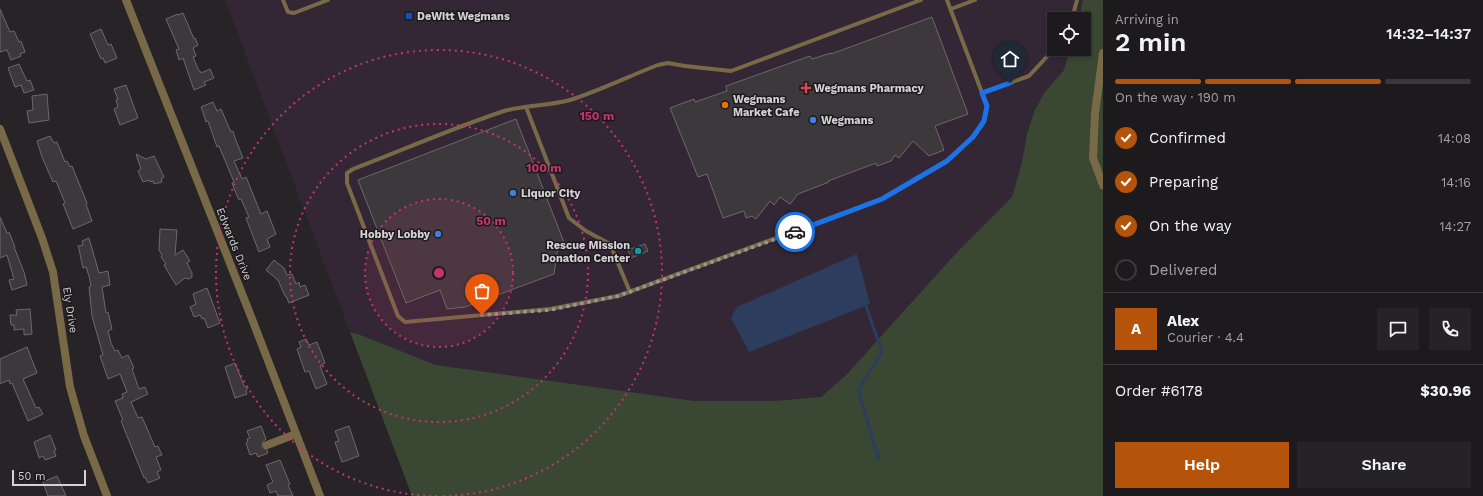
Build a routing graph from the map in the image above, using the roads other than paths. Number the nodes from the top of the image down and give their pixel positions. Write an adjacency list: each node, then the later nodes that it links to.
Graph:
1 (126, 0): 17 (street, Edwards Drive)
2 (283, 0): 3 (lane)
3 (328, 0)
4 (921, 0): 13 (lane)
5 (947, 0): 8 (lane)
6 (975, 0): 8 (lane)
7 (1077, 0): 9 (lane)
8 (951, 9): 12 (lane)
9 (1074, 12)
10 (1103, 53): 15 (street)
11 (1048, 56): 12 (lane)
12 (982, 93): 16 (lane)
13 (526, 107): 16 (lane); 16 (lane)
14 (0, 129): 19 (street, Ely Drive)
15 (1103, 185)
16 (630, 292)
17 (296, 434): 18 (street); 20 (street, Edwards Drive)
18 (267, 445)
19 (107, 496)
20 (320, 496)

